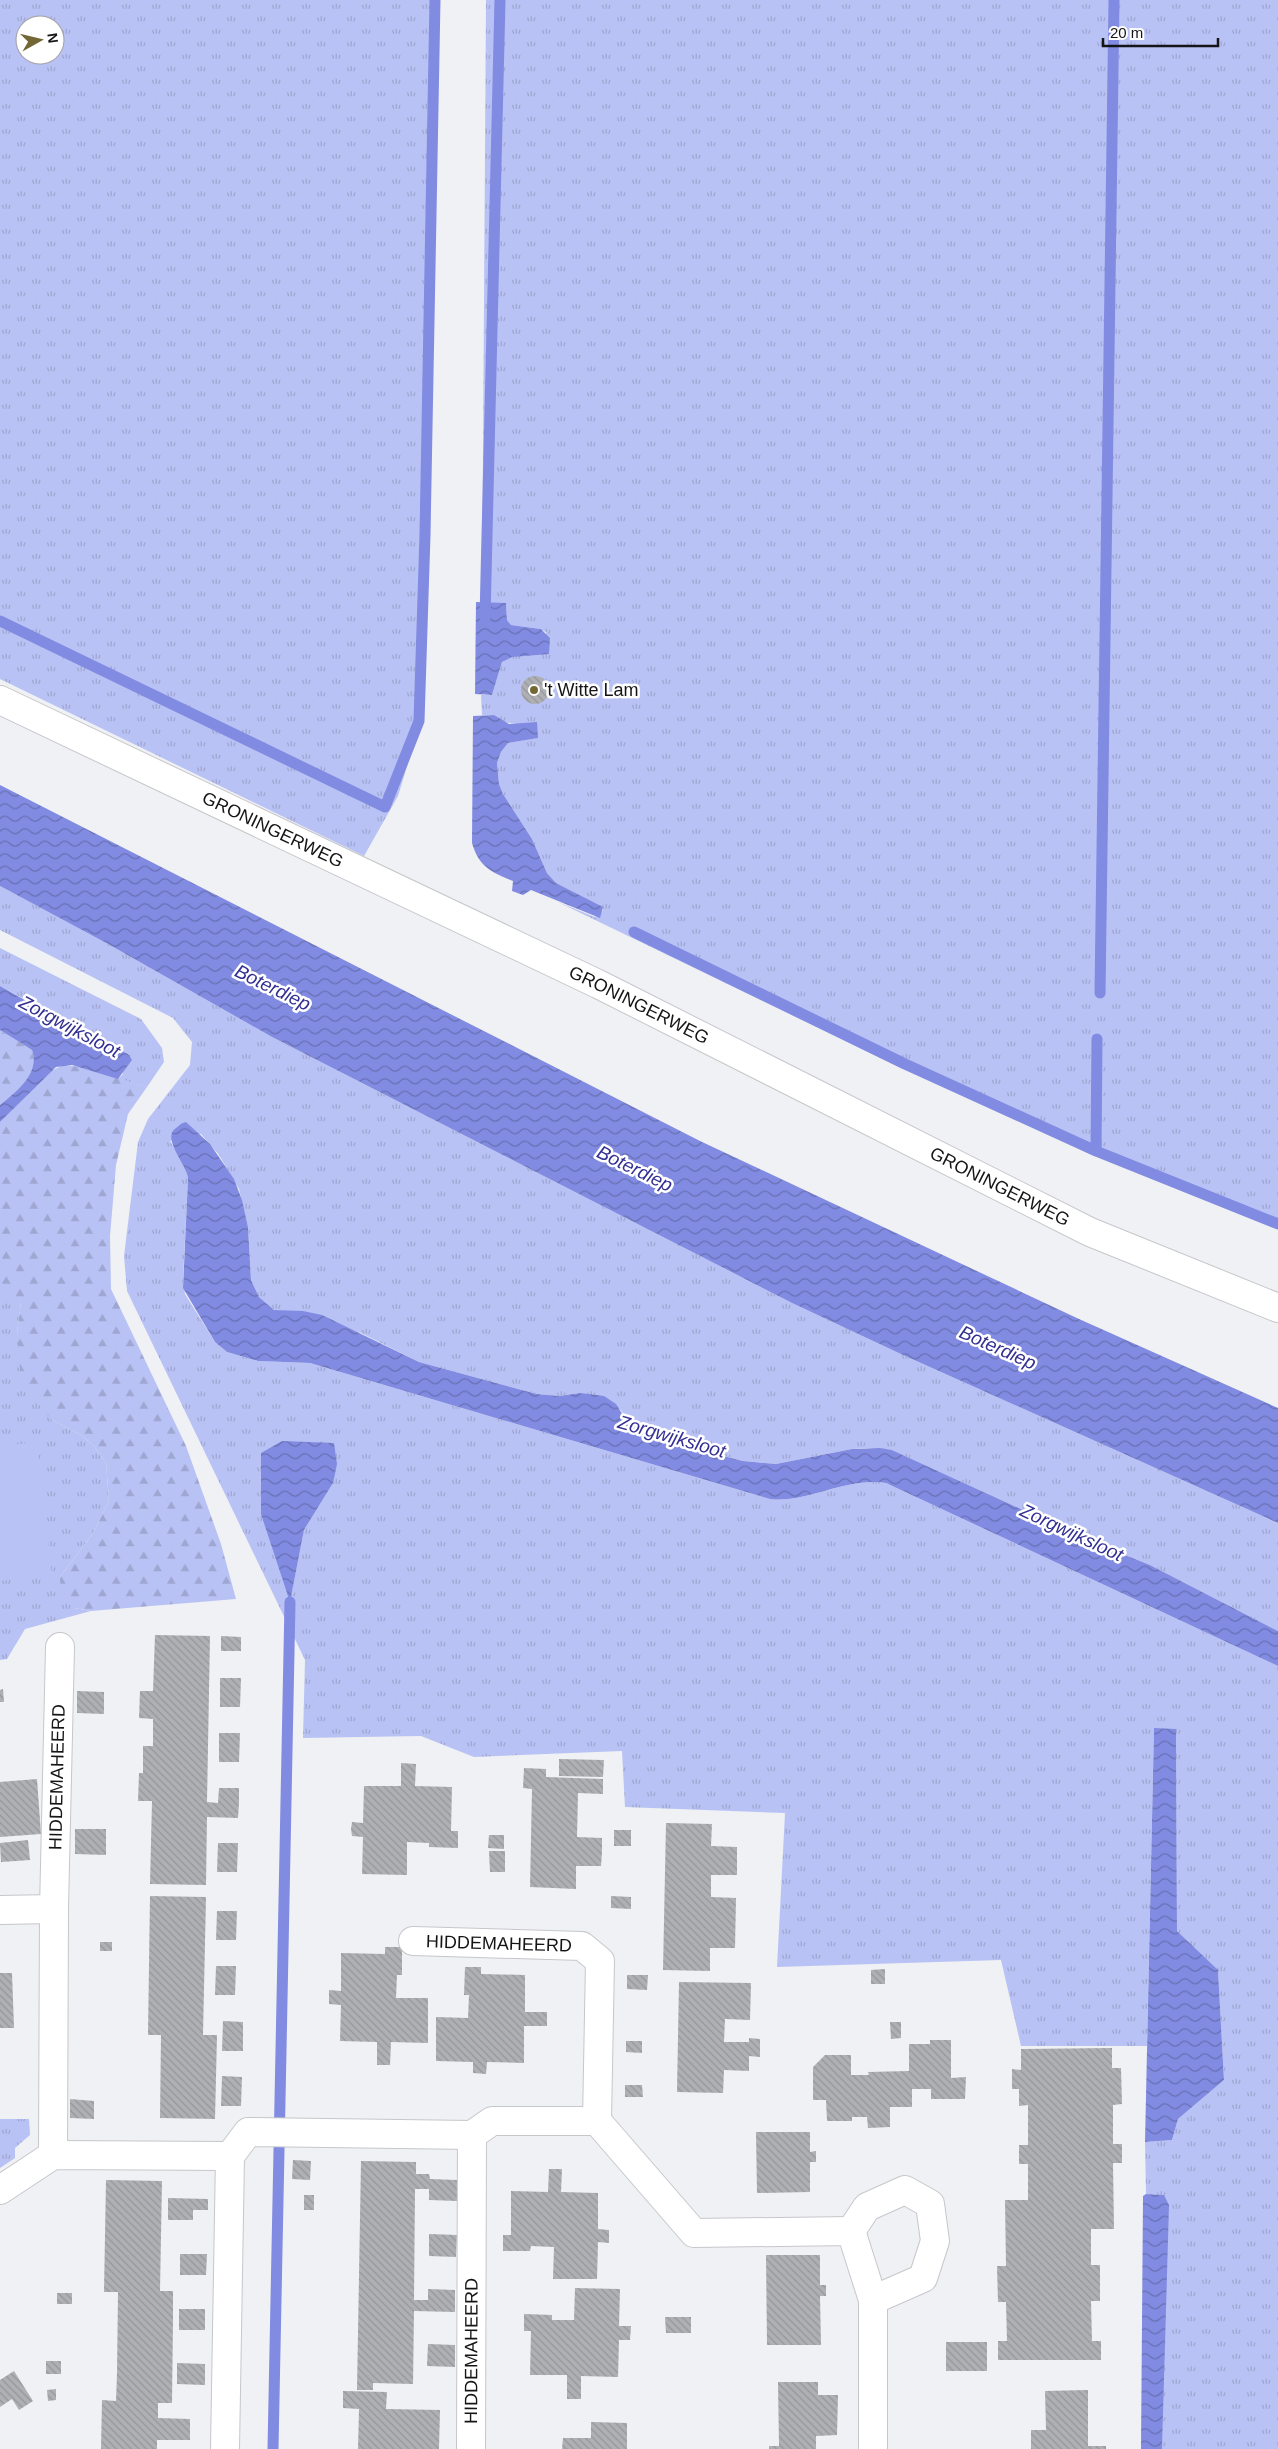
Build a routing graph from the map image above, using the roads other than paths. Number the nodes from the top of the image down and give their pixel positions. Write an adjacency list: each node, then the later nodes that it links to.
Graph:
1 (0, 700): 2 (street, GRONINGERWEG)
2 (1278, 1308)
3 (60, 1647): 4 (street, HIDDEMAHEERD)
4 (54, 1909): 5 (street); 9 (street, HIDDEMAHEERD)
5 (0, 1910)
6 (413, 1940): 7 (street, HIDDEMAHEERD)
7 (597, 2121): 8 (street); 12 (street)
8 (472, 2135): 10 (street); 15 (street, HIDDEMAHEERD)
9 (53, 2155): 10 (street); 11 (street)
10 (230, 2156): 14 (street)
11 (0, 2190)
12 (851, 2231): 13 (street); 13 (street)
13 (873, 2300): 16 (street)
14 (225, 2449)
15 (471, 2449)
16 (873, 2449)

